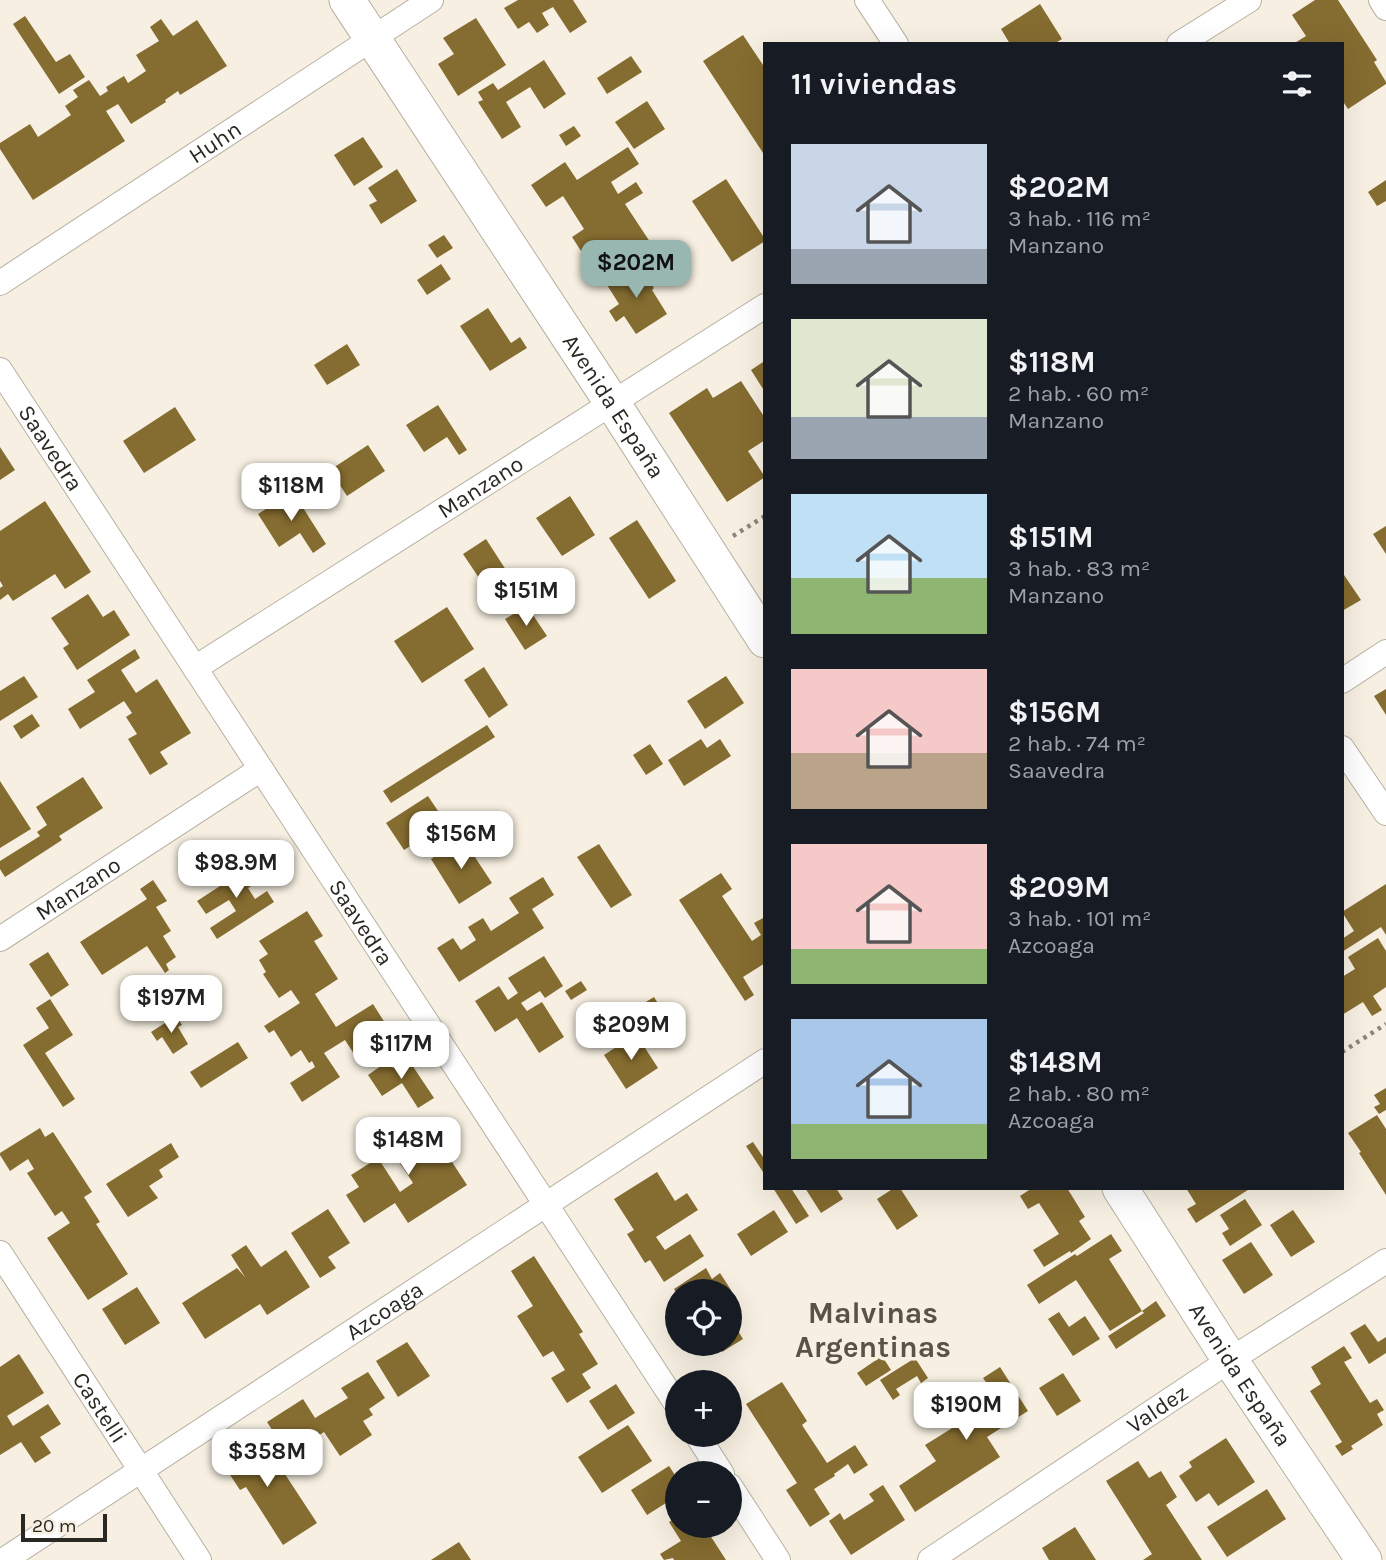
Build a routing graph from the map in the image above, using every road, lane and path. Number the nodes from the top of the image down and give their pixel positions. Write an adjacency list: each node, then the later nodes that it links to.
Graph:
1 (347, 0): 7 (main road, Avenida España)
2 (431, 0): 7 (street, Huhn)
3 (867, 0): 8 (street)
4 (1249, 0): 9 (street)
5 (1381, 0): 6 (street)
6 (1386, 8)
7 (373, 38): 10 (street, Huhn); 13 (main road, Avenida España)
8 (895, 42)
9 (1182, 42)
10 (0, 283)
11 (763, 307): 13 (street, Manzano)
12 (0, 370): 16 (street, Saavedra)
13 (613, 404): 14 (main road, Avenida España); 16 (street, Manzano)
14 (763, 637)
15 (1386, 652): 17 (street)
16 (195, 668): 19 (street, Saavedra)
17 (1344, 680)
18 (1344, 751): 20 (street)
19 (261, 769): 21 (street, Manzano); 26 (street, Saavedra)
20 (1386, 813)
21 (0, 939)
22 (1386, 1024): 23 (path)
23 (1344, 1051)
24 (763, 1062): 26 (street, Azcoaga)
25 (1120, 1190): 29 (main road, Avenida España)
26 (547, 1205): 30 (street, Saavedra); 31 (street, Azcoaga)
27 (0, 1253): 31 (street, Castelli)
28 (1386, 1261): 29 (street, Valdez)
29 (1230, 1360): 36 (street, Valdez); 37 (main road, Avenida España)
30 (665, 1387)
31 (142, 1471): 33 (street, Azcoaga); 34 (street, Castelli)
32 (742, 1504): 35 (street)
33 (4, 1560)
34 (199, 1560)
35 (778, 1560)
36 (930, 1560)
37 (1364, 1560)

